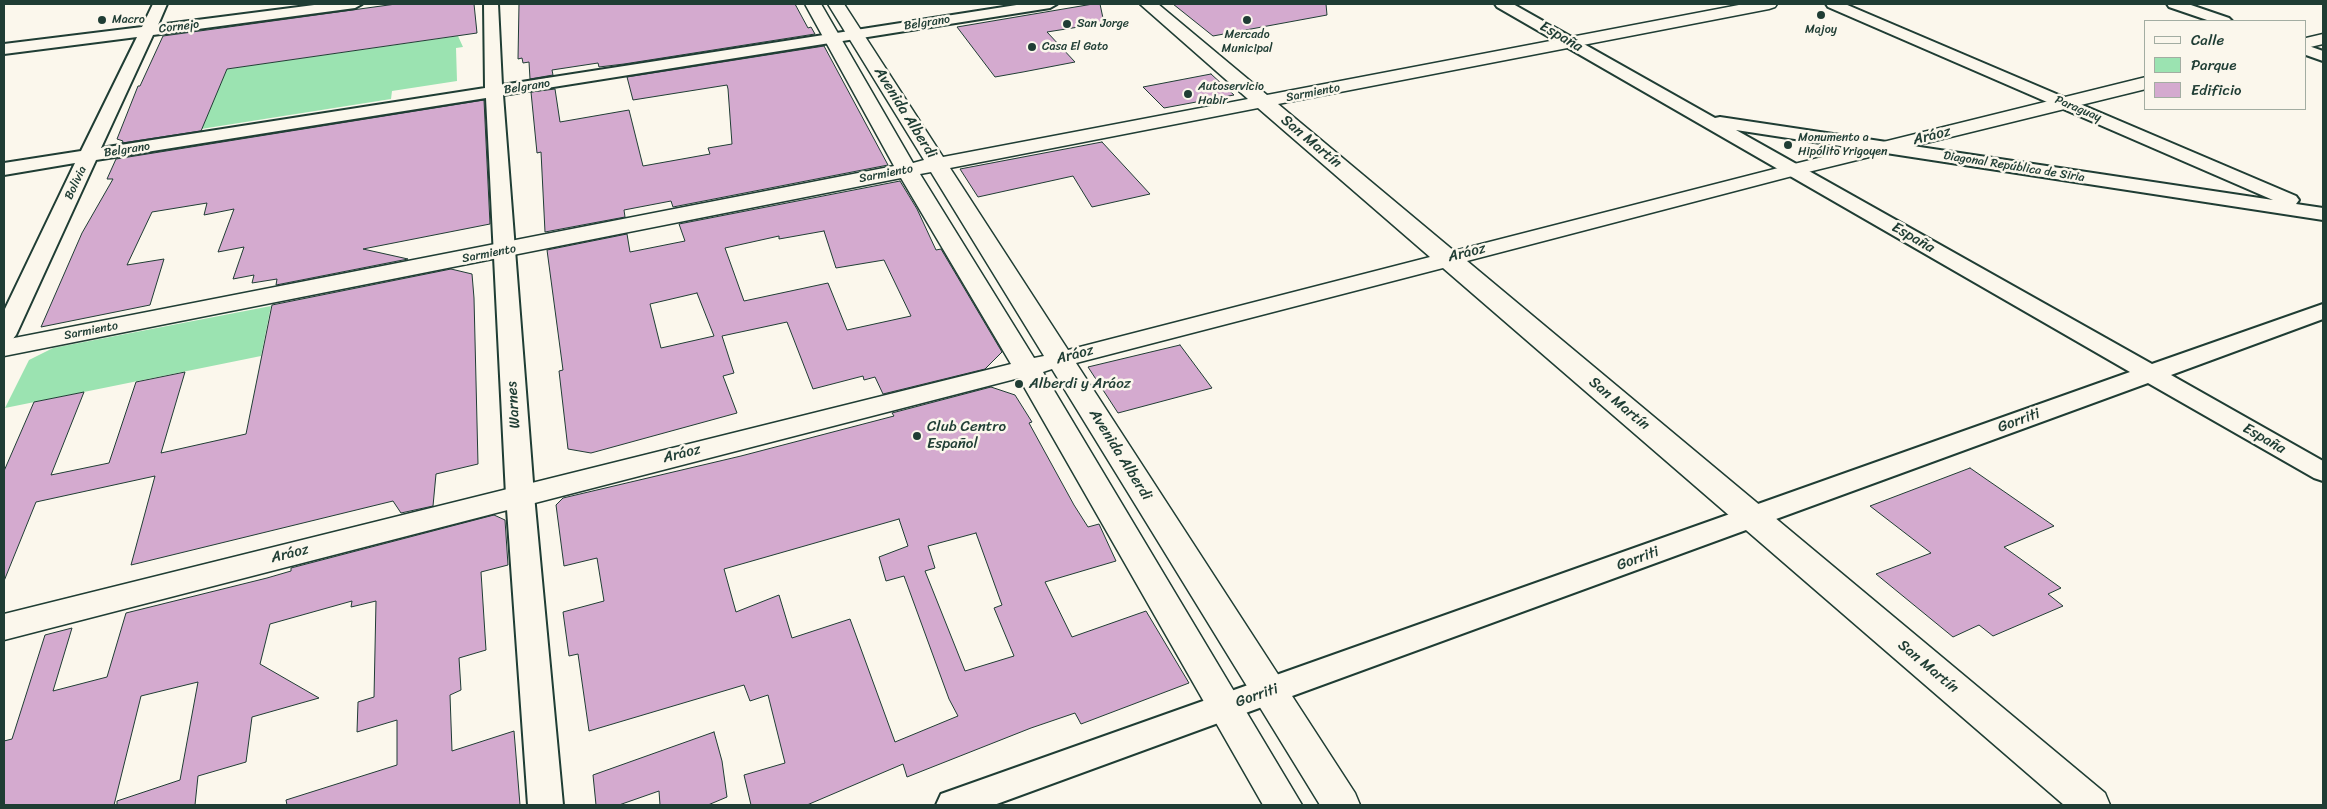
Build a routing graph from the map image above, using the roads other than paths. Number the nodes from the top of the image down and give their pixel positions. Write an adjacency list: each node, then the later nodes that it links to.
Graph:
1 (160, 4): 13 (street, Bolivia)
2 (355, 4): 13 (street, Cornejo)
3 (491, 4): 22 (street, Warnes)
4 (813, 4): 14 (street, Avenida Alberdi)
5 (836, 4): 14 (street, Avenida Alberdi)
6 (1050, 4): 14 (street, Belgrano)
7 (1148, 4): 23 (street, San Martín)
8 (1502, 4): 16 (street, España)
9 (1769, 4): 16 (street, Sarmiento)
10 (1833, 4): 24 (street, Paraguay)
11 (2174, 4): 12 (street)
12 (2221, 20)
13 (147, 31): 18 (street, Cornejo); 27 (street, Bolivia)
14 (844, 36): 22 (street, Belgrano); 28 (street, Avenida Alberdi); 30 (street, Avenida Alberdi)
15 (2323, 39): 17 (street)
16 (1570, 43): 23 (street, Sarmiento); 25 (street, España)
17 (2307, 43)
18 (4, 49)
19 (2307, 50): 20 (street)
20 (2323, 56)
21 (2144, 83): 24 (street, Aráoz)
22 (494, 92): 27 (street, Belgrano); 33 (street, Warnes)
23 (1264, 102): 28 (street, Sarmiento); 34 (street, San Martín)
24 (2063, 103): 26 (street, Aráoz); 32 (street, Paraguay)
25 (1705, 120): 26 (street, Diagonal República de Siria); 31 (street, España)
26 (1884, 148): 31 (street, Aráoz); 32 (street, Diagonal República de Siria)
27 (88, 156): 29 (street, Belgrano); 36 (street, Bolivia)
28 (937, 164): 30 (street, Sarmiento); 38 (street, Avenida Alberdi)
29 (4, 169)
30 (907, 170): 33 (street, Sarmiento); 39 (street, Avenida Alberdi)
31 (1793, 170): 34 (street, Aráoz); 40 (street, España)
32 (2322, 214)
33 (505, 251): 37 (street, Sarmiento); 42 (street, Warnes)
34 (1447, 258): 38 (street, Aráoz); 43 (street, San Martín)
35 (2323, 311): 40 (street, Gorriti)
36 (4, 335)
37 (4, 348)
38 (1060, 359): 39 (street, Aráoz); 45 (street, Avenida Alberdi)
39 (1026, 368): 42 (street, Aráoz); 46 (street, Avenida Alberdi)
40 (2150, 374): 41 (street, España); 43 (street, Gorriti)
41 (2323, 472)
42 (520, 495): 44 (street, Aráoz); 47 (street, Warnes)
43 (1752, 517): 45 (street, Gorriti); 51 (street, San Martín)
44 (4, 627)
45 (1269, 692): 46 (street, Gorriti); 50 (street, Avenida Alberdi)
46 (1226, 707): 48 (street, Gorriti); 49 (street, Avenida Alberdi)
47 (545, 805)
48 (953, 805)
49 (1283, 805)
50 (1341, 805)
51 (2091, 805)

